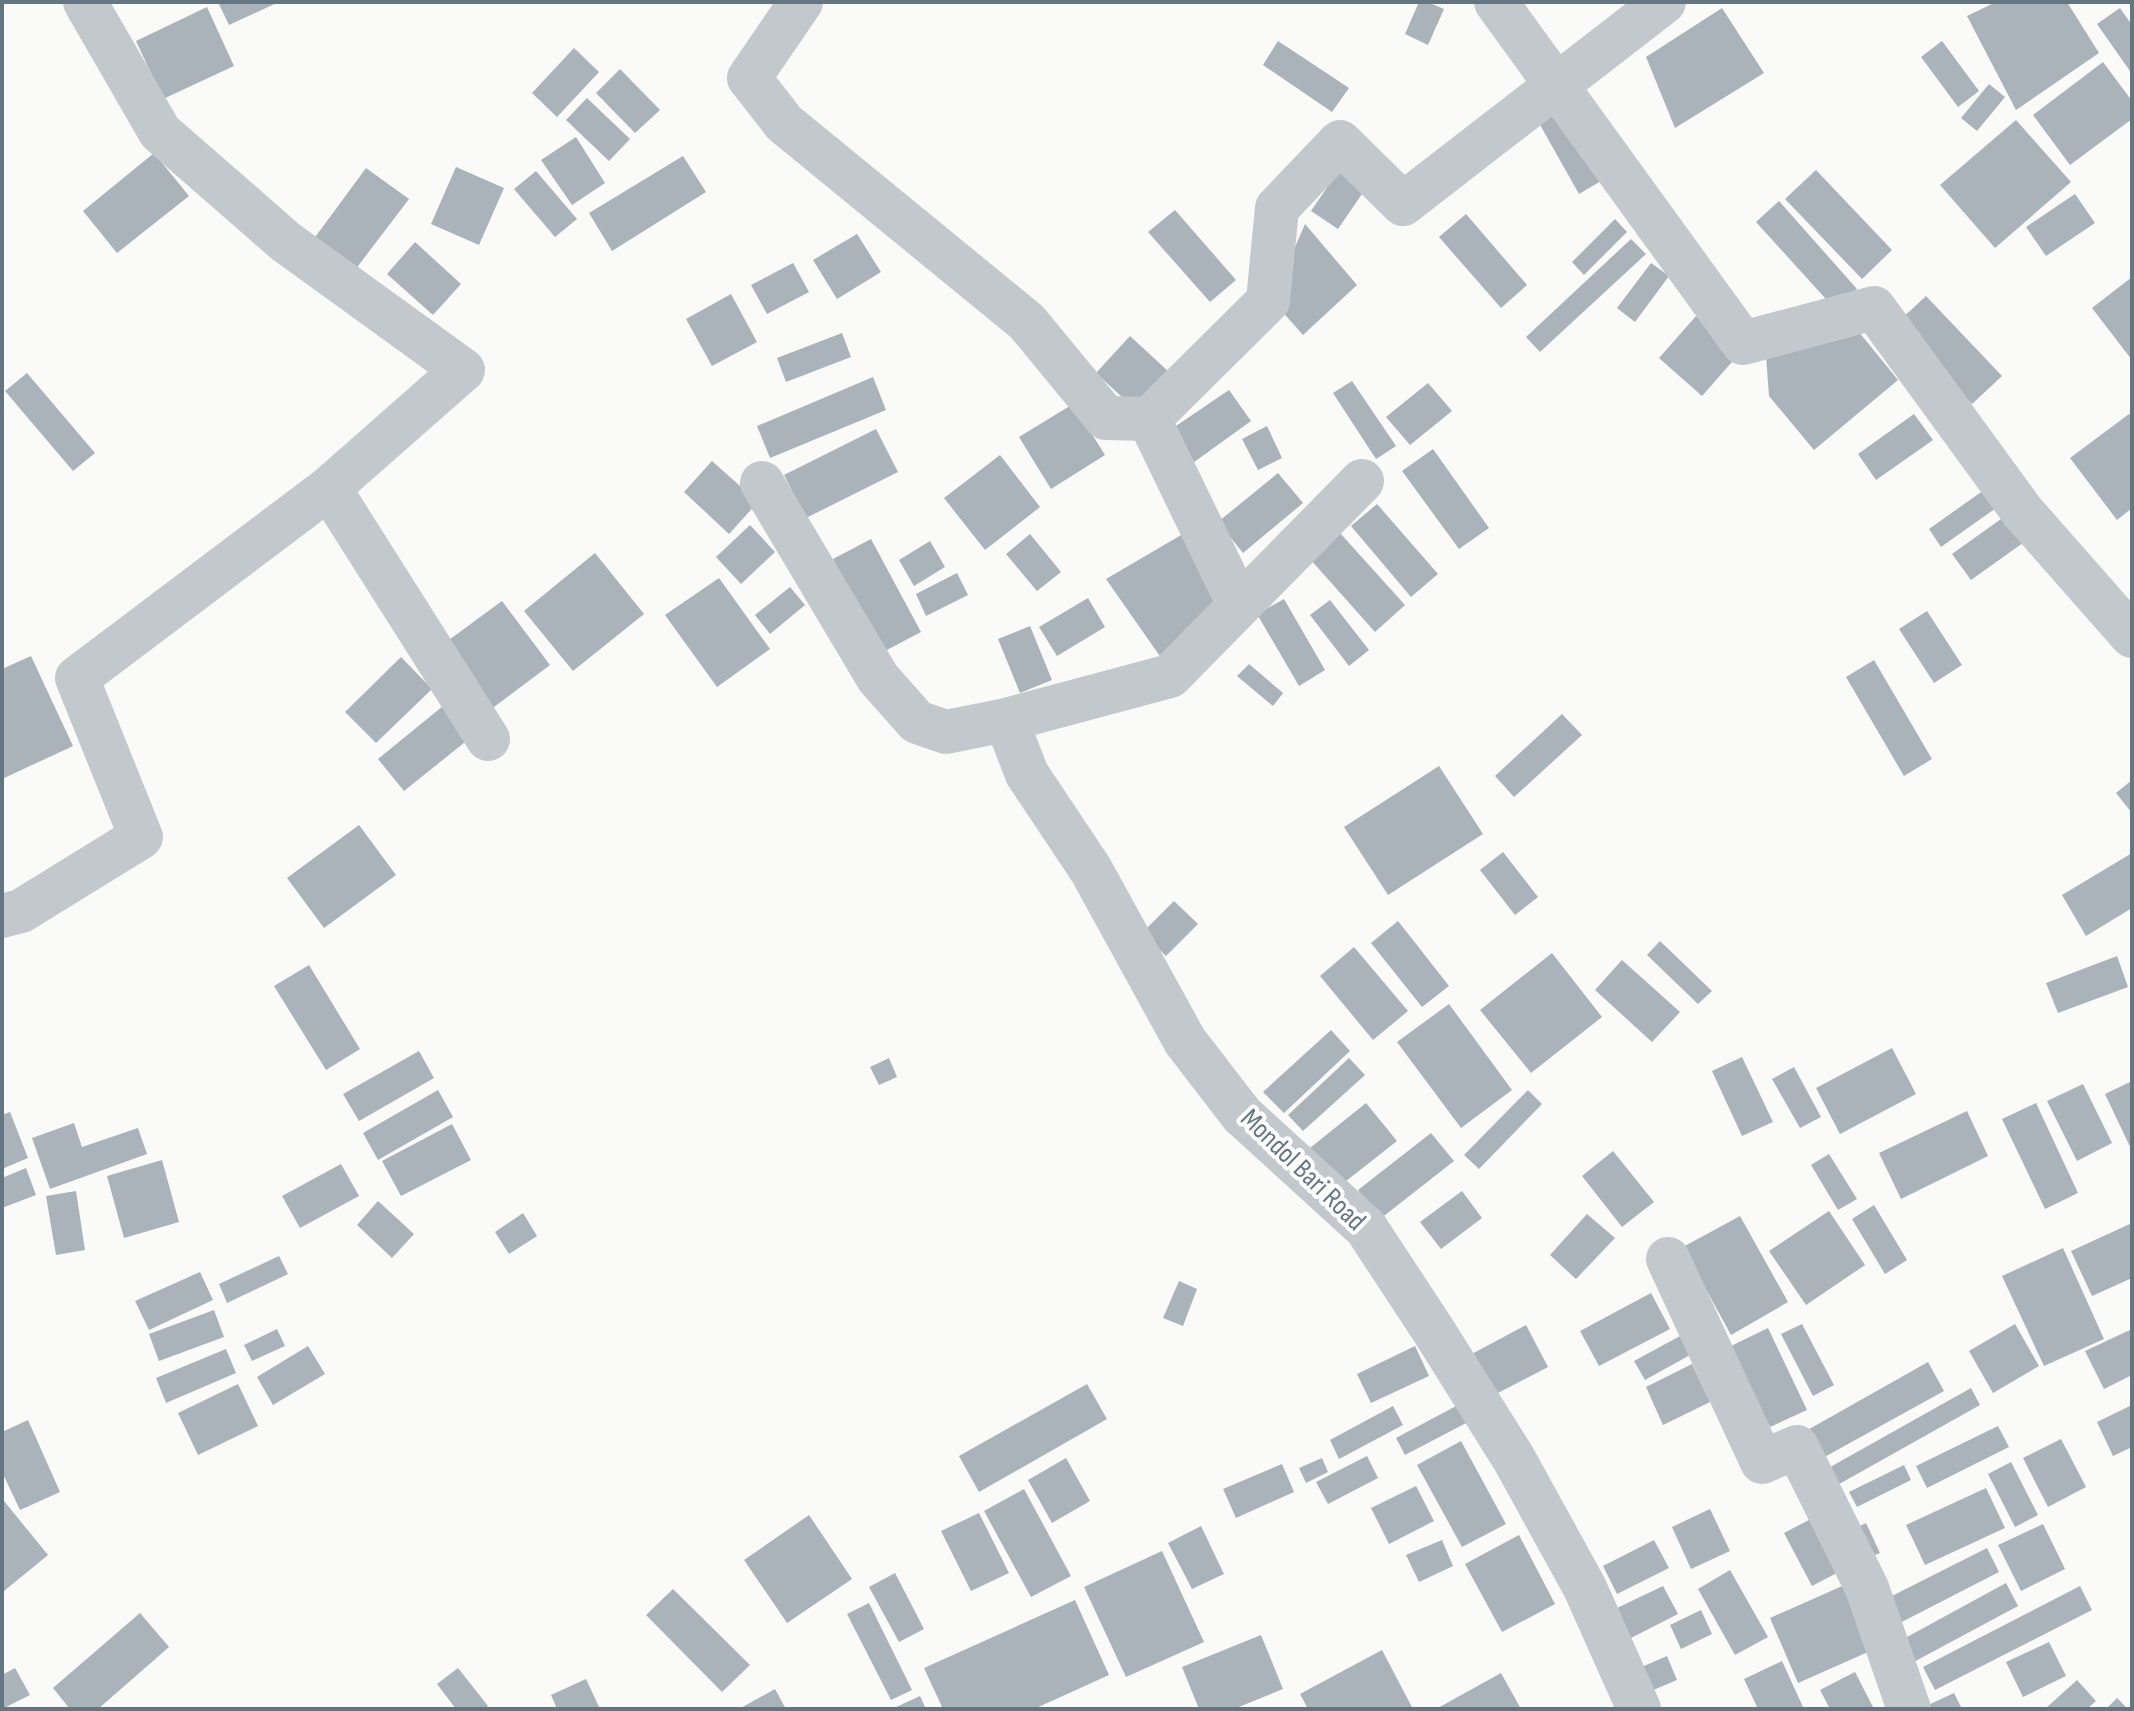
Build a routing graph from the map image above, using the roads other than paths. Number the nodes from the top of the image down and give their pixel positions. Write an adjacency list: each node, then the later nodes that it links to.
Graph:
1 (85, 2): 9 (street)
2 (801, 2): 6 (street)
3 (1496, 2): 5 (street)
4 (1664, 2): 5 (street)
5 (1557, 85): 6 (street); 11 (street)
6 (1149, 419): 10 (street)
7 (1362, 481): 10 (street)
8 (762, 483): 12 (street)
9 (329, 488): 13 (street); 14 (street)
10 (1239, 605): 12 (street)
11 (2132, 636)
12 (1006, 720): 16 (street, Mondol Bari Road)
13 (488, 739)
14 (2, 916)
15 (1668, 1259): 17 (street)
16 (1639, 1709)
17 (1909, 1709)

